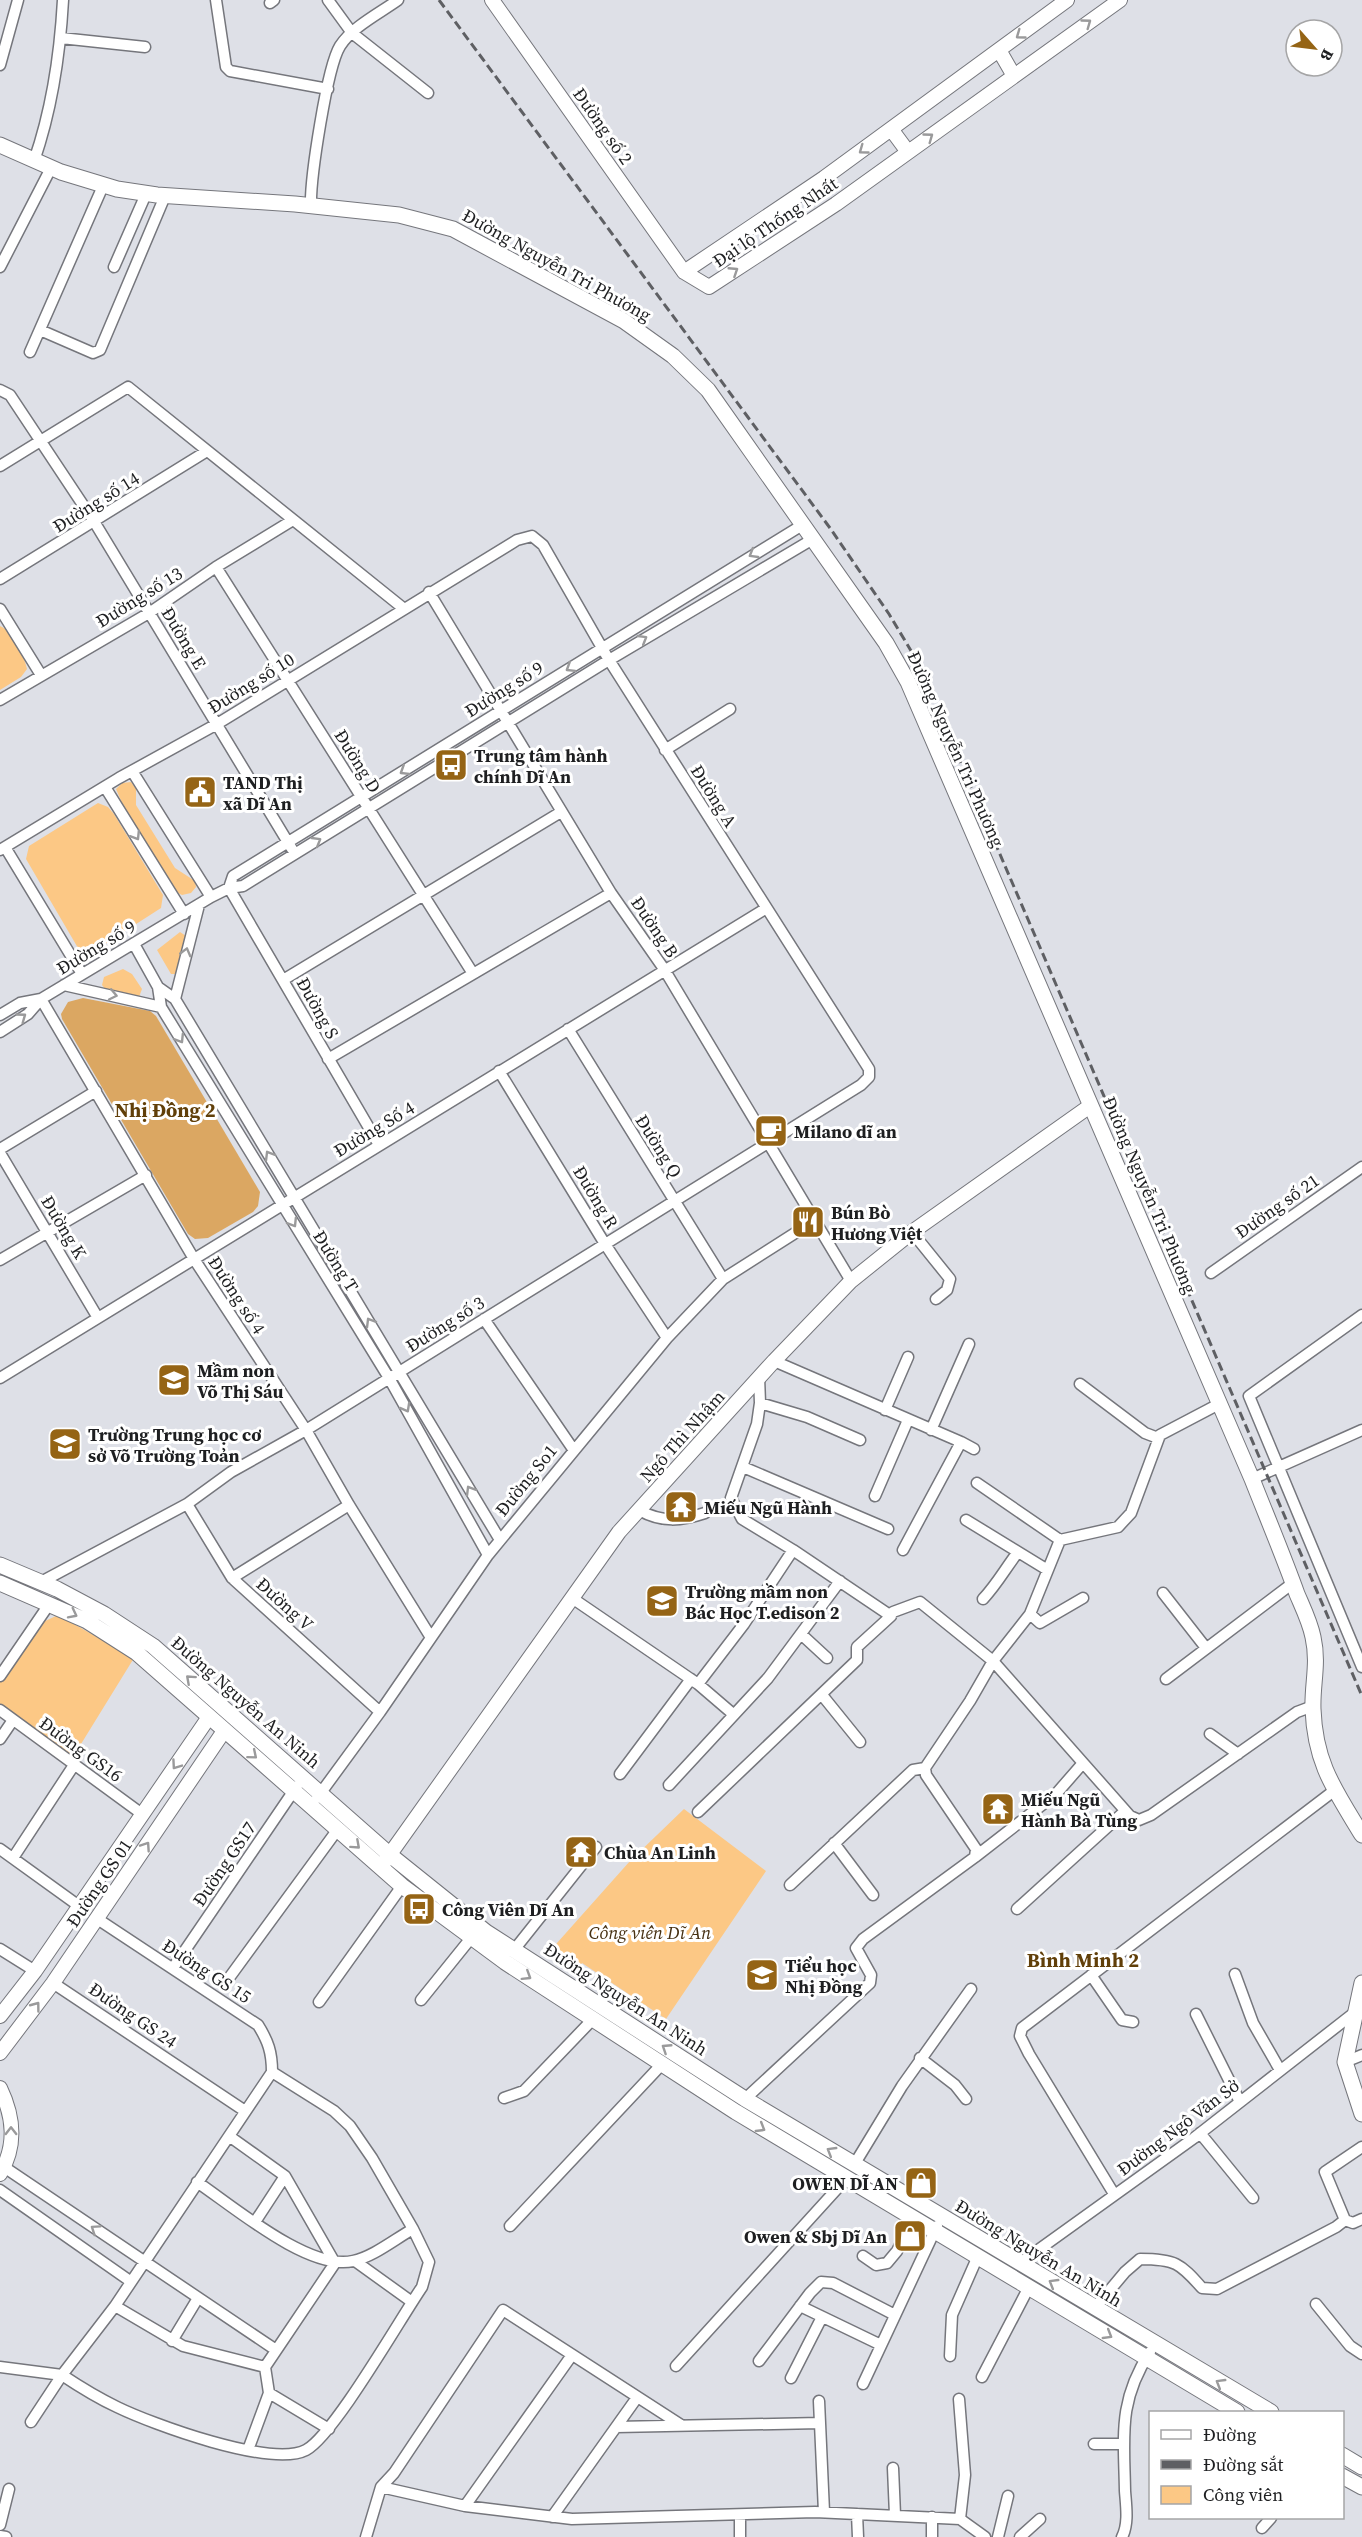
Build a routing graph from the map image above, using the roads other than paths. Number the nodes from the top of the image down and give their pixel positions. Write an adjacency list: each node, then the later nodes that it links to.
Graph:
1 (18, 0): 13 (street)
2 (63, 0): 10 (street)
3 (216, 0): 15 (street)
4 (328, 0): 9 (street)
5 (398, 0): 9 (street)
6 (492, 0): 30 (street, Đường số 2)
7 (1067, 0): 12 (street, Đại lộ Thống Nhất, one-way to 12)
8 (1120, 0): 14 (street, Đại lộ Thống Nhất, one-way to 8)
9 (352, 33): 15 (street); 16 (street)
10 (61, 38): 11 (street); 20 (street)
11 (145, 47)
12 (999, 50): 14 (street); 17 (street, Đại lộ Thống Nhất)
13 (0, 65)
14 (1014, 76): 19 (street, Đại lộ Thống Nhất, one-way to 14)
15 (328, 89): 25 (street)
16 (428, 93)
17 (891, 129): 19 (street); 26 (street, Đại lộ Thống Nhất, one-way to 26)
18 (0, 145): 20 (main road, Đường Nguyễn Tri Phương)
19 (908, 152): 27 (street, Đại lộ Thống Nhất)
20 (34, 162): 21 (main road, Đường Nguyễn Tri Phương)
21 (51, 168): 22 (main road, Đường Nguyễn Tri Phương); 28 (street)
22 (103, 186): 23 (main road, Đường Nguyễn Tri Phương); 31 (street)
23 (146, 194): 24 (main road, Đường Nguyễn Tri Phương); 29 (street)
24 (165, 196): 25 (main road, Đường Nguyễn Tri Phương); 31 (street)
25 (311, 206): 39 (main road, Đường Nguyễn Tri Phương)
26 (765, 218): 27 (street); 30 (street, Đại lộ Thống Nhất)
27 (781, 240): 30 (street, Đại lộ Thống Nhất, one-way to 27)
28 (0, 267)
29 (114, 267)
30 (684, 272)
31 (40, 330): 32 (street)
32 (30, 352)
33 (0, 390): 34 (street, Đường E)
34 (42, 442): 35 (street); 36 (street); 38 (street, Đường E)
35 (207, 451): 37 (street); 38 (street, Đường số 14)
36 (0, 466)
37 (293, 520): 42 (street, Đường số 13); 45 (street)
38 (95, 523): 43 (street, Đường số 14); 47 (street, Đường E)
39 (804, 524): 40 (main road, Đường Nguyễn Tri Phương); 48 (street, Đường số 9, one-way to 48)
40 (813, 539): 49 (street, Đường số 9, one-way to 40); 90 (main road, Đường Nguyễn Tri Phương)
41 (516, 540): 44 (street, Đường số 10); 48 (street, Đường A)
42 (216, 567): 47 (street, Đường số 13); 51 (street, Đường D)
43 (0, 579)
44 (429, 592): 45 (street, Đường số 10); 54 (street, Đường B)
45 (403, 608): 51 (street, Đường số 10)
46 (0, 609): 50 (street)
47 (149, 613): 50 (street, Đường số 13); 56 (street, Đường E)
48 (602, 647): 49 (street, Đường A); 54 (street, Đường số 9, one-way to 54)
49 (609, 660): 55 (street, Đường số 9); 57 (street, Đường A)
50 (41, 675): 52 (street, Đường số 13)
51 (287, 679): 56 (street, Đường số 10); 60 (street, Đường D)
52 (0, 700)
53 (730, 709): 57 (street)
54 (501, 711): 55 (street, Đường B); 60 (street, Đường số 9, one-way to 60)
55 (508, 722): 61 (street, Đường số 9); 62 (street, Đường B)
56 (217, 724): 58 (street, Đường số 10); 63 (street, Đường E)
57 (665, 750): 71 (street, Đường A)
58 (132, 771): 59 (street, Đường số 10); 69 (street)
59 (105, 787): 64 (street, Đường số 10); 72 (street, one-way to 72)
60 (362, 798): 61 (street, Đường D); 63 (street, Đường số 9)
61 (369, 809): 65 (street, Đường số 9, one-way to 61); 68 (street, Đường D)
62 (561, 812): 67 (street, Đường B); 68 (street)
63 (288, 843): 65 (street, Đường E); 66 (street, Đường số 9)
64 (3, 848): 76 (street)
65 (295, 855): 66 (street, Đường số 9)
66 (229, 888): 69 (street, Đường số 9); 77 (street, Đường S)
67 (611, 893): 74 (street, Đường B); 75 (street)
68 (423, 895): 75 (street, Đường D); 77 (street)
69 (211, 897): 70 (street, Đường số 9)
70 (199, 905): 72 (street, Đường số 9); 81 (street, one-way to 70)
71 (765, 909): 74 (street, Đường Số 4); 88 (street, Đường A)
72 (184, 914): 73 (street, Đường số 9)
73 (134, 944): 76 (street, Đường số 9); 79 (street, Đường T)
74 (664, 969): 84 (street, Đường Số 4); 91 (street, Đường B)
75 (472, 972): 86 (street)
76 (82, 974): 78 (street, Đường số 9)
77 (283, 980): 86 (street, Đường S)
78 (64, 985): 80 (street, Đường số 9); 82 (street, one-way to 82)
79 (158, 987): 81 (street, Đường T); 82 (street, Đường T)
80 (41, 999): 83 (street, Đường số 9); 85 (street, Đường số 9, one-way to 80); 89 (street, Đường số 4)
81 (175, 999): 96 (street, Đường T, one-way to 81)
82 (161, 1007): 98 (street, Đường T, one-way to 98)
83 (0, 1015)
84 (568, 1029): 87 (street, Đường Số 4); 97 (street, Đường Q)
85 (0, 1032)
86 (328, 1059): 92 (street, Đường S)
87 (500, 1071): 92 (street, Đường Số 4); 102 (street, Đường R)
88 (861, 1085): 91 (street, Đường số 3)
89 (96, 1091): 93 (street); 95 (street, Đường số 4)
90 (1090, 1106): 101 (street, Ngô Thì Nhậm); 122 (main road, Đường Nguyễn Tri Phương)
91 (766, 1143): 97 (street, Đường số 3); 99 (street, Đường B)
92 (379, 1145): 96 (street, Đường Số 4)
93 (0, 1151): 100 (street, Đường K)
94 (1362, 1167): 105 (street, Đường số 21)
95 (146, 1175): 100 (street); 103 (street, Đường số 4)
96 (294, 1196): 98 (street, Đường Số 4); 116 (street, Đường T, one-way to 96)
97 (674, 1201): 102 (street, Đường số 3); 106 (street, Đường Q)
98 (282, 1204): 103 (street, Đường Số 4); 119 (street, Đường T, one-way to 119)
99 (814, 1221): 106 (street, Đường So1); 107 (street, Đường B)
100 (48, 1232): 104 (street); 110 (street, Đường K)
101 (912, 1232): 107 (street, Ngô Thì Nhậm); 108 (street)
102 (605, 1244): 111 (street, Đường số 3); 112 (street, Đường R)
103 (194, 1259): 110 (street, Đường Số 4); 125 (street, Đường số 4)
104 (0, 1260)
105 (1211, 1273)
106 (723, 1279): 112 (street, Đường So1)
107 (851, 1281): 115 (street, Ngô Thì Nhậm)
108 (936, 1299)
109 (1362, 1315): 134 (street)
110 (98, 1318): 118 (street, Đường Số 4)
111 (484, 1319): 116 (street, Đường số 3); 131 (street)
112 (667, 1338): 131 (street, Đường So1)
113 (969, 1344): 126 (street)
114 (908, 1357): 123 (street)
115 (774, 1361): 117 (street, Ngô Thì Nhậm); 123 (street)
116 (400, 1371): 119 (street, Đường số 3); 144 (street, Đường T, one-way to 116)
117 (759, 1377): 121 (street); 140 (street, Ngô Thì Nhậm)
118 (0, 1378)
119 (389, 1378): 125 (street, Đường số 3); 149 (street, Đường T, one-way to 149)
120 (1080, 1384): 128 (street)
121 (760, 1403): 129 (street); 133 (street)
122 (1219, 1404): 128 (street); 135 (main road, Đường Nguyễn Tri Phương)
123 (885, 1410): 124 (street)
124 (908, 1420): 126 (street); 137 (street)
125 (306, 1430): 138 (street, Đường số 3); 139 (street, Đường số 4)
126 (931, 1430): 130 (street)
127 (1362, 1430): 134 (street)
128 (1158, 1438): 145 (street)
129 (860, 1440)
130 (961, 1442): 132 (street); 147 (street)
131 (573, 1449): 144 (street, Đường So1)
132 (974, 1449)
133 (743, 1467): 143 (street); 146 (street)
134 (1279, 1468): 135 (street); 169 (street)
135 (1252, 1479): 156 (main road, Đường Nguyễn Tri Phương)
136 (978, 1483): 145 (street)
137 (875, 1496)
138 (187, 1504): 152 (street, Đường V); 155 (street, Đường số 3)
139 (349, 1505): 152 (street); 165 (street, Đường số 4)
140 (639, 1510): 141 (street); 159 (street, Ngô Thì Nhậm)
141 (705, 1513)
142 (966, 1520): 148 (street)
143 (888, 1529)
144 (500, 1540): 149 (street, Đường So1)
145 (1060, 1540): 151 (street)
146 (793, 1550): 153 (street); 172 (street)
147 (903, 1550)
148 (1018, 1552): 151 (street); 161 (street)
149 (488, 1555): 165 (street, Đường So1)
150 (0, 1565): 155 (main road, Đường Nguyễn An Ninh)
151 (1046, 1569): 163 (street)
152 (232, 1578): 177 (street, Đường V)
153 (840, 1581): 164 (street); 173 (street)
154 (0, 1582): 158 (main road, Đường Nguyễn An Ninh)
155 (40, 1582): 158 (main road, Đường Nguyễn An Ninh)
156 (1293, 1583): 166 (street); 174 (main road, Đường Nguyễn Tri Phương)
157 (1163, 1593): 166 (street)
158 (54, 1596): 170 (street); 176 (main road, Đường Nguyễn An Ninh)
159 (572, 1598): 172 (street); 204 (street, Ngô Thì Nhậm)
160 (1083, 1598): 163 (street)
161 (982, 1599)
162 (894, 1612): 168 (street)
163 (1030, 1614): 168 (street)
164 (801, 1634): 167 (street); 178 (street)
165 (430, 1636): 177 (street, Đường So1)
166 (1206, 1648): 171 (street)
167 (827, 1658)
168 (993, 1661): 185 (street); 187 (street)
169 (1362, 1666)
170 (0, 1676)
171 (1166, 1679)
172 (695, 1682): 178 (street); 188 (street)
173 (822, 1695): 183 (street); 194 (street)
174 (1313, 1706): 184 (street); 191 (main road, Đường Nguyễn Tri Phương)
175 (0, 1710): 179 (street, Đường GS16)
176 (214, 1711): 180 (main road, Đường Nguyễn An Ninh); 195 (street, Đường GS 01, one-way to 195)
177 (380, 1712): 192 (street, Đường So1)
178 (733, 1714): 190 (street)
179 (14, 1720): 182 (street); 186 (street, Đường GS16)
180 (229, 1724): 189 (main road, Đường Nguyễn An Ninh); 196 (street, Đường GS 01)
181 (1210, 1734): 184 (street)
182 (0, 1739)
183 (860, 1742)
184 (1238, 1754): 193 (street)
185 (1083, 1763): 193 (street); 202 (street)
186 (74, 1765): 195 (street, Đường GS16); 203 (street)
187 (925, 1768): 199 (street); 202 (street)
188 (620, 1774)
189 (298, 1784): 192 (main road, Đường Nguyễn An Ninh); 214 (street, Đường GS17)
190 (669, 1785)
191 (1335, 1790): 198 (main road, Đường Nguyễn Tri Phương); 217 (street)
192 (316, 1800): 197 (main road, Đường Nguyễn An Ninh); 204 (main road, Đường Nguyễn An Ninh)
193 (1125, 1811): 209 (street)
194 (698, 1812)
195 (142, 1814): 196 (street); 208 (street, Đường GS 01)
196 (159, 1826): 210 (street, Đường GS 01, one-way to 196)
197 (338, 1828): 204 (main road, Đường Nguyễn An Ninh, one-way to 204); 218 (street)
198 (1362, 1835)
199 (834, 1843): 205 (street); 207 (street)
200 (596, 1847): 213 (street)
201 (0, 1849): 203 (street)
202 (975, 1857): 238 (street)
203 (13, 1858): 208 (street)
204 (385, 1861): 206 (main road, Đường Nguyễn An Ninh); 213 (main road, Đường Nguyễn An Ninh)
205 (790, 1885)
206 (402, 1886): 211 (main road, Đường Nguyễn An Ninh); 223 (street)
207 (873, 1895)
208 (79, 1906): 210 (street); 215 (street, Đường GS 01)
209 (1017, 1909)
210 (96, 1918): 214 (street, Đường GS 15); 219 (street, Đường GS 01)
211 (471, 1938): 213 (main road, Đường Nguyễn An Ninh); 222 (street)
212 (0, 1949): 215 (street, Đường GS 24)
213 (510, 1956): 227 (main road, Đường Nguyễn An Ninh, one-way to 227); 238 (main road, Đường Nguyễn An Ninh, one-way to 213)
214 (173, 1968): 235 (street, Đường GS 15)
215 (35, 1971): 219 (street, Đường GS 24); 226 (street, Đường GS 01)
216 (1234, 1974): 234 (street)
217 (1091, 1975): 228 (street); 252 (street)
218 (229, 1978)
219 (53, 1983): 229 (street, Đường GS 01, one-way to 219); 241 (street, Đường GS 24)
220 (1362, 1983): 224 (main road)
221 (971, 1989): 231 (street)
222 (421, 2000)
223 (319, 2002)
224 (1354, 2013): 232 (main road); 234 (street, Đường Ngô Văn Sở)
225 (1196, 2014): 240 (street)
226 (0, 2016)
227 (594, 2018): 233 (main road, Đường Nguyễn An Ninh); 237 (street)
228 (1133, 2022)
229 (0, 2053)
230 (1362, 2055): 232 (street)
231 (920, 2058): 239 (street); 248 (street)
232 (1345, 2062): 243 (main road)
233 (663, 2063): 242 (main road, Đường Nguyễn An Ninh); 259 (street)
234 (1280, 2070): 240 (street, Đường Ngô Văn Sở)
235 (272, 2072): 241 (street); 260 (street)
236 (0, 2088): 247 (street, one-way to 236)
237 (504, 2098)
238 (744, 2099): 242 (main road); 248 (main road, Đường Nguyễn An Ninh, one-way to 238)
239 (966, 2099)
240 (1240, 2102): 244 (street, Đường Ngô Văn Sở)
241 (245, 2111): 245 (street)
242 (736, 2112): 248 (main road, Đường Nguyễn An Ninh, one-way to 248)
243 (1362, 2114)
244 (1200, 2133): 252 (street, Đường Ngô Văn Sở); 253 (street)
245 (229, 2136): 249 (street); 250 (street)
246 (1362, 2147): 256 (street)
247 (2, 2170): 263 (street, one-way to 247)
248 (850, 2172): 254 (main road, Đường Nguyễn An Ninh); 258 (main road, Đường Nguyễn An Ninh); 286 (street)
249 (285, 2176): 257 (street); 265 (street)
250 (198, 2182): 257 (street); 263 (street)
251 (0, 2190): 267 (street)
252 (1114, 2194): 266 (street, Đường Ngô Văn Sở)
253 (1253, 2198)
254 (913, 2218): 258 (main road, Đường Nguyễn An Ninh); 261 (street)
255 (1362, 2219): 256 (street)
256 (1345, 2220): 274 (street)
257 (255, 2222): 265 (street)
258 (938, 2224): 262 (main road, Đường Nguyễn An Ninh); 266 (main road, Đường Nguyễn An Ninh); 275 (street)
259 (510, 2226)
260 (413, 2229): 264 (street); 270 (street)
261 (862, 2256)
262 (978, 2256): 268 (main road, Đường Nguyễn An Ninh); 283 (street)
263 (144, 2261): 267 (street); 269 (street)
264 (355, 2261): 265 (street); 270 (street)
265 (335, 2263): 280 (street)
266 (1020, 2263): 274 (main road, Đường Nguyễn An Ninh, one-way to 266)
267 (130, 2281): 272 (street)
268 (1029, 2288): 284 (main road, Đường Nguyễn An Ninh, one-way to 284); 290 (street)
269 (198, 2298): 277 (street); 280 (street)
270 (411, 2302): 303 (street)
271 (1316, 2304): 281 (street)
272 (115, 2306): 277 (street); 289 (street)
273 (800, 2306): 275 (street); 276 (street); 285 (street)
274 (1094, 2309): 278 (main road, Đường Nguyễn An Ninh)
275 (895, 2316): 279 (street)
276 (822, 2317): 279 (street); 291 (street)
277 (172, 2341): 288 (street)
278 (1155, 2344): 284 (street); 298 (main road, Đường Nguyễn An Ninh, one-way to 278)
279 (881, 2345): 292 (street)
280 (276, 2350): 288 (street)
281 (1362, 2354)
282 (572, 2355): 294 (street); 311 (street); 315 (street)
283 (950, 2356)
284 (1146, 2358): 297 (main road, Đường Nguyễn An Ninh); 305 (street)
285 (759, 2361)
286 (676, 2366)
287 (0, 2367): 289 (street)
288 (265, 2367): 293 (street)
289 (62, 2375): 299 (street); 306 (street)
290 (982, 2377)
291 (791, 2378)
292 (863, 2384)
293 (269, 2393): 303 (street); 306 (street)
294 (636, 2399): 301 (street); 302 (street)
295 (959, 2399): 323 (street)
296 (819, 2401): 300 (street)
297 (1235, 2411)
298 (1268, 2411)
299 (32, 2422)
300 (820, 2423): 301 (street); 316 (street)
301 (681, 2425): 302 (street)
302 (616, 2427): 320 (street)
303 (329, 2429): 306 (street)
304 (1094, 2444): 305 (street)
305 (1124, 2444): 334 (street)
306 (249, 2450)
307 (1344, 2456): 308 (main road)
308 (1362, 2467)
309 (893, 2468): 318 (street)
310 (1344, 2477): 312 (main road)
311 (381, 2487): 315 (street); 327 (street)
312 (1362, 2487)
313 (9, 2489): 325 (street)
314 (1008, 2496): 332 (street)
315 (465, 2506): 320 (street)
316 (824, 2512): 317 (street); 319 (street)
317 (857, 2514): 318 (street); 329 (street)
318 (895, 2515): 321 (street)
319 (740, 2516): 320 (street); 328 (street)
320 (552, 2517)
321 (932, 2517): 323 (street); 330 (street)
322 (1040, 2518): 333 (street)
323 (960, 2519): 331 (street)
324 (1269, 2519): 326 (street)
325 (0, 2525)
326 (1262, 2528)
327 (366, 2537)
328 (740, 2537)
329 (858, 2537)
330 (932, 2537)
331 (985, 2537)
332 (998, 2537)
333 (1020, 2537)
334 (1122, 2537)

